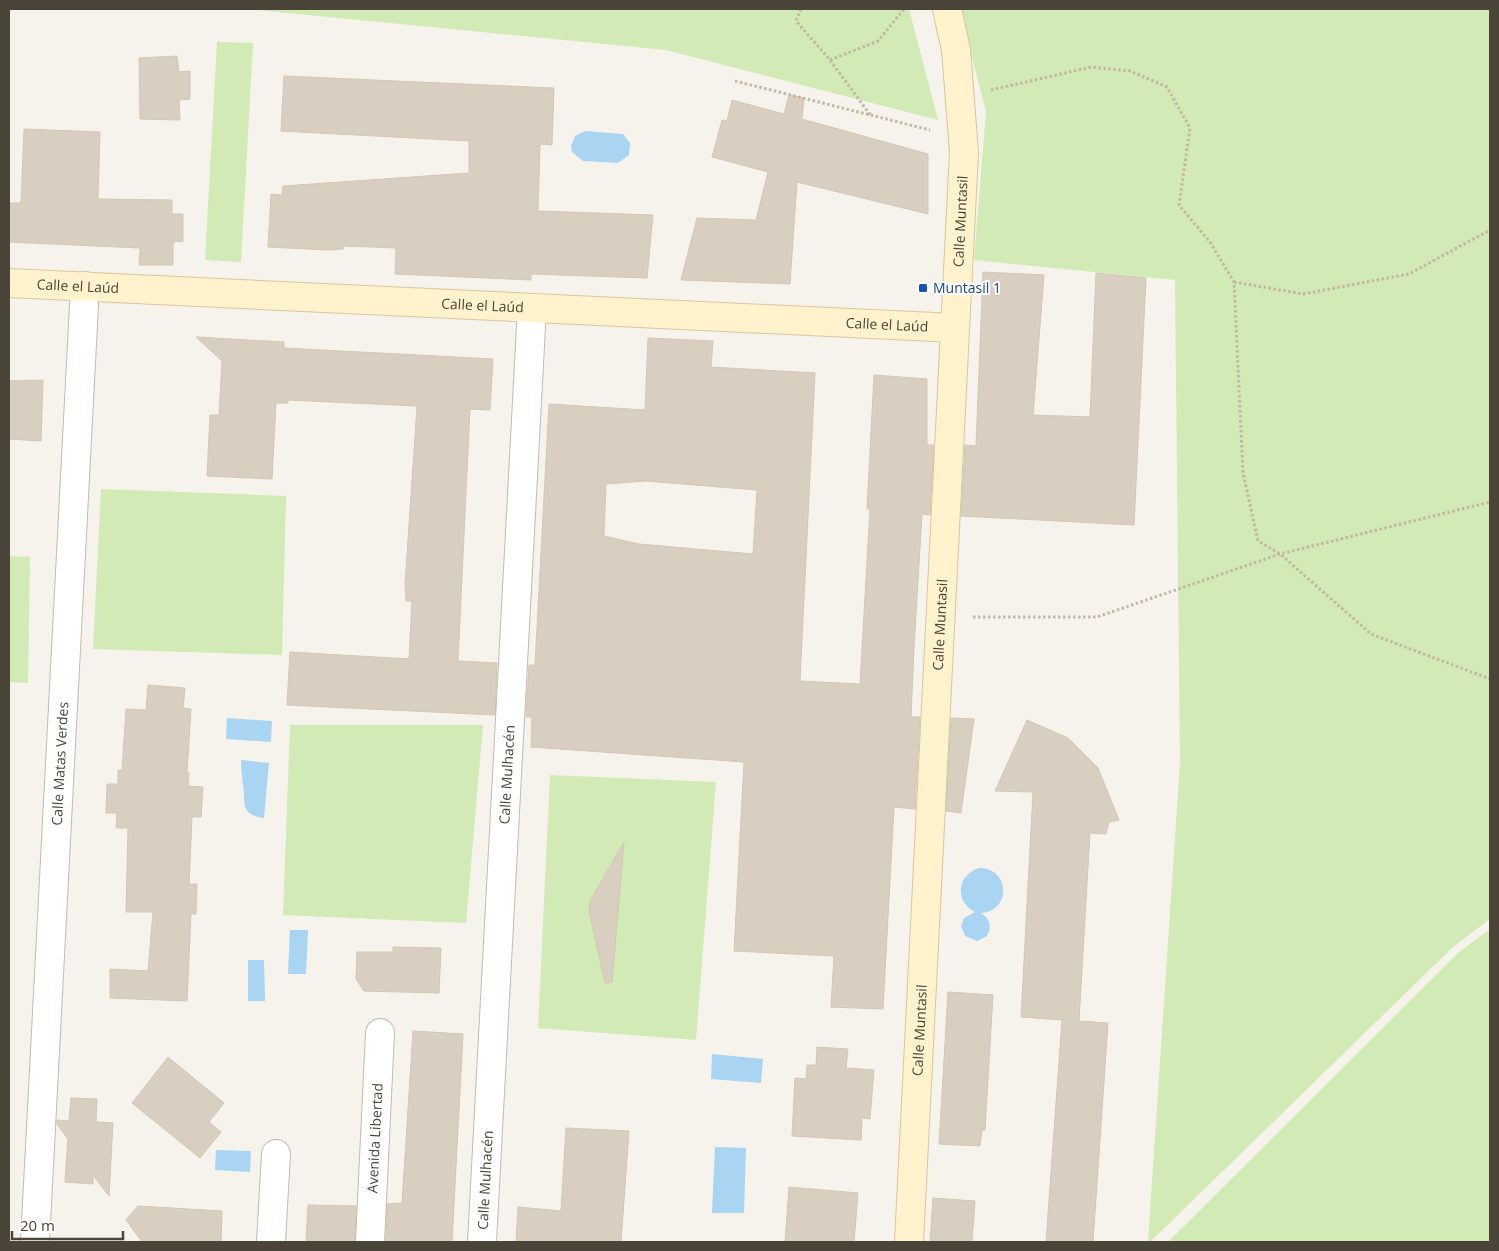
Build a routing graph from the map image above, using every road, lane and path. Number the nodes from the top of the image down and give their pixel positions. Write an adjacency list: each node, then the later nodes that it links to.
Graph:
1 (801, 9): 4 (path)
2 (904, 9): 4 (path)
3 (947, 9): 6 (street, Calle Muntasil)
4 (830, 60): 7 (path)
5 (735, 81): 7 (path)
6 (961, 97): 8 (street, Calle Muntasil); 10 (path)
7 (871, 116): 8 (path)
8 (962, 138): 14 (street, Calle Muntasil)
9 (1490, 230): 10 (path)
10 (1234, 282): 16 (path)
11 (9, 283): 12 (street, Calle el Laúd)
12 (85, 286): 13 (street, Calle el Laúd); 21 (street, Calle Matas Verdes)
13 (532, 308): 14 (street, Calle el Laúd); 24 (street, Calle Mulhacén)
14 (955, 328): 17 (street, Calle Muntasil)
15 (1490, 502): 16 (path)
16 (1280, 554): 17 (path); 18 (path)
17 (940, 617): 25 (street, Calle Muntasil)
18 (1490, 679)
19 (380, 1034): 23 (street, Avenida Libertad)
20 (276, 1154): 22 (street)
21 (35, 1242)
22 (271, 1242)
23 (370, 1242)
24 (482, 1242)
25 (909, 1242)

